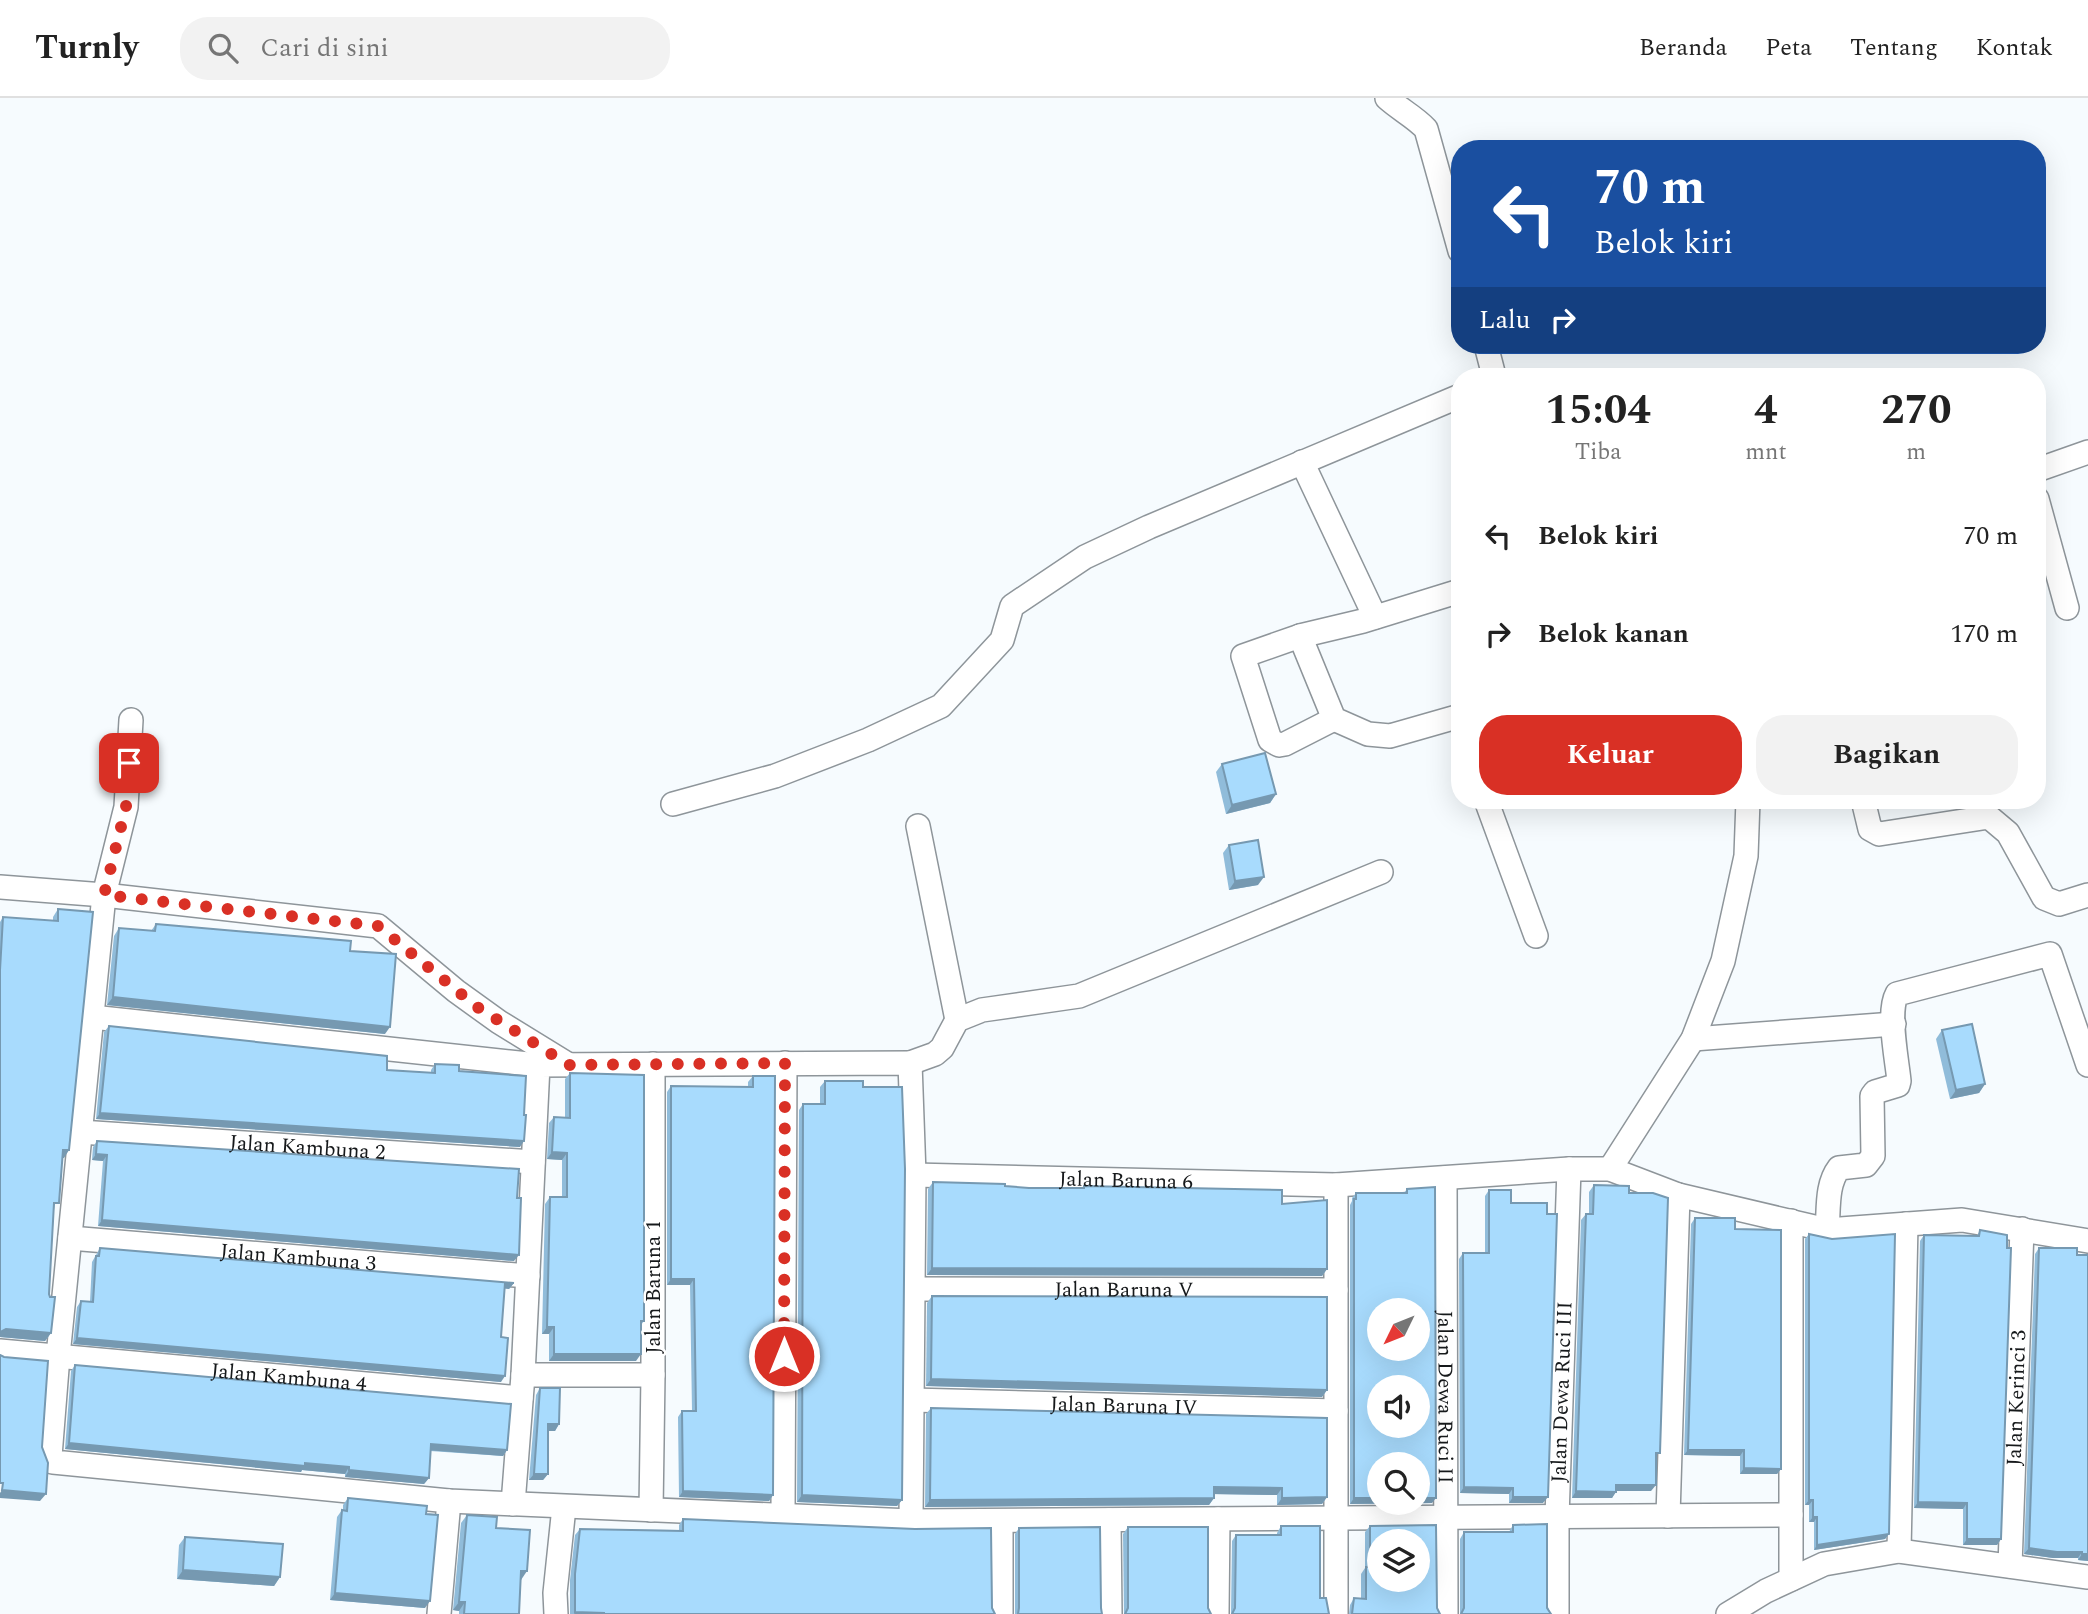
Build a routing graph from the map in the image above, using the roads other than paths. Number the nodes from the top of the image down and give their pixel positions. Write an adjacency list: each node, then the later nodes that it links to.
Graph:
1 (1387, 98): 2 (street)
2 (1451, 219)
3 (1451, 400): 5 (street)
4 (2088, 452): 6 (street)
5 (1302, 462): 10 (street); 15 (street)
6 (2046, 467)
7 (2046, 532): 9 (street)
8 (1451, 594): 10 (street)
9 (2067, 608)
10 (1375, 617): 11 (street)
11 (1300, 636): 12 (street); 12 (street)
12 (1334, 719): 14 (street)
13 (131, 720): 23 (street)
14 (1451, 723)
15 (673, 804)
16 (1489, 809): 25 (street)
17 (1748, 809): 29 (street)
18 (1866, 809): 19 (street)
19 (1959, 811): 24 (street)
20 (918, 826): 27 (street)
21 (1381, 872): 27 (street)
22 (0, 887): 23 (street)
23 (104, 895): 26 (street); 34 (street)
24 (2088, 895)
25 (1536, 936)
26 (92, 1017): 33 (street); 36 (street)
27 (957, 1020): 31 (street)
28 (1894, 1024): 29 (street); 35 (street); 47 (street)
29 (1693, 1039): 39 (street)
30 (785, 1063): 31 (street); 32 (street); 65 (street)
31 (910, 1063): 40 (street)
32 (653, 1064): 34 (street); 56 (street, Jalan Baruna 1)
33 (538, 1065): 34 (street); 37 (street)
34 (569, 1065)
35 (2088, 1065)
36 (80, 1132): 37 (street, Jalan Kambuna 2); 48 (street)
37 (533, 1162): 50 (street)
38 (1569, 1169): 39 (street, Jalan Baruna 6); 41 (street, Jalan Baruna 6); 67 (street, Jalan Dewa Ruci III)
39 (1610, 1169): 43 (street)
40 (914, 1175): 42 (street, Jalan Baruna 6); 51 (street)
41 (1445, 1178): 42 (street, Jalan Baruna 6); 69 (street, Jalan Dewa Ruci II)
42 (1336, 1185): 52 (street)
43 (1678, 1195): 44 (street); 66 (street)
44 (1791, 1221): 47 (street); 64 (street)
45 (1906, 1224): 46 (street); 47 (street); 74 (street)
46 (2022, 1229): 49 (street); 75 (street, Jalan Kerinci 3)
47 (1827, 1230)
48 (70, 1238): 50 (street, Jalan Kambuna 3); 54 (street)
49 (2088, 1241)
50 (528, 1276): 55 (street)
51 (912, 1289): 52 (street, Jalan Baruna V); 58 (street)
52 (1336, 1290): 59 (street)
53 (0, 1351): 54 (street, Jalan Kambuna 4)
54 (58, 1356): 57 (street, Jalan Kambuna 4); 60 (street)
55 (523, 1375): 56 (street); 57 (street)
56 (653, 1375): 63 (street, Jalan Baruna 1)
57 (521, 1398): 61 (street)
58 (912, 1400): 59 (street, Jalan Baruna IV); 72 (street)
59 (1336, 1411): 68 (street)
60 (449, 1501): 61 (street); 78 (street)
61 (513, 1504): 62 (street)
62 (564, 1507): 63 (street); 79 (street)
63 (651, 1510): 65 (street)
64 (1791, 1515): 66 (street); 77 (street)
65 (783, 1516): 72 (street)
66 (1668, 1516): 67 (street)
67 (1558, 1517): 69 (street); 85 (street, Jalan Dewa Ruci III)
68 (1335, 1518): 69 (street); 70 (street); 83 (street)
69 (1446, 1518): 84 (street, Jalan Dewa Ruci II)
70 (1218, 1519): 71 (street); 82 (street)
71 (1110, 1520): 73 (street); 81 (street)
72 (911, 1521): 73 (street)
73 (1001, 1521): 80 (street)
74 (1899, 1551): 75 (street); 77 (street)
75 (2010, 1566): 76 (street)
76 (2088, 1577)
77 (1791, 1579): 86 (street)
78 (439, 1614)
79 (556, 1614)
80 (1000, 1614)
81 (1110, 1614)
82 (1217, 1614)
83 (1336, 1614)
84 (1446, 1614)
85 (1557, 1614)
86 (1728, 1614)

